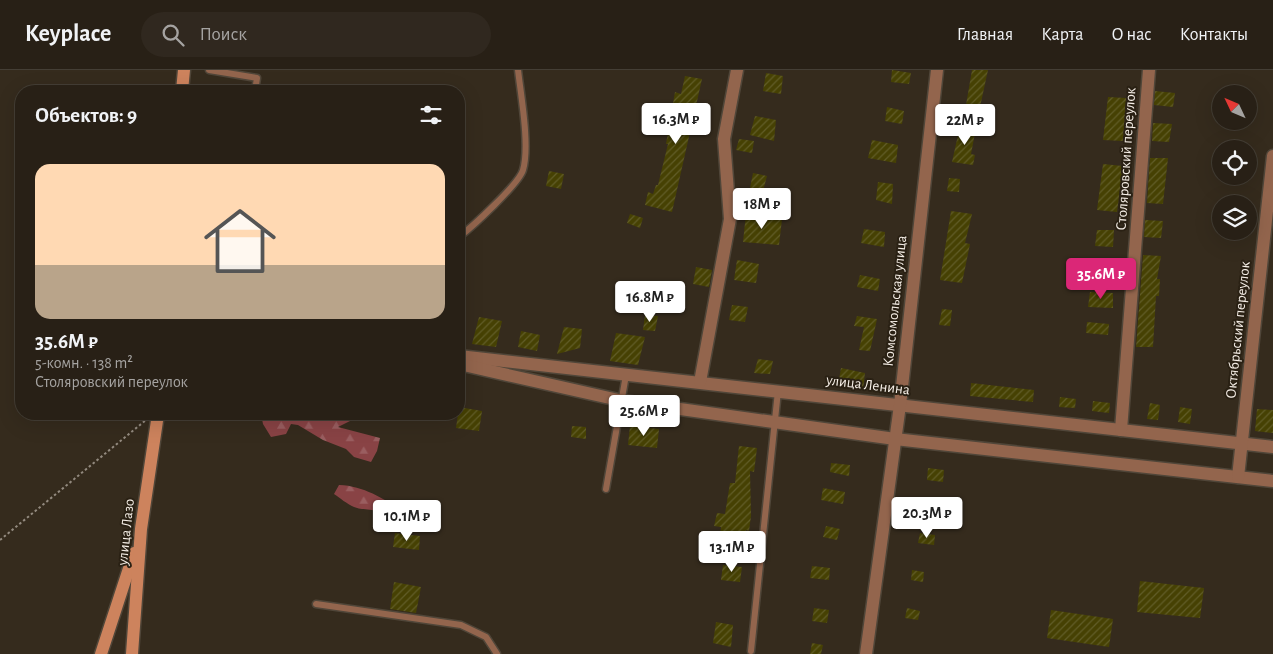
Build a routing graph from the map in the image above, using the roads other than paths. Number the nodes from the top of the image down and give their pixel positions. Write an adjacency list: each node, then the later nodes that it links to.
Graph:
1 (184, 70): 7 (main road)
2 (209, 70): 8 (lane)
3 (518, 70): 10 (lane)
4 (737, 70): 14 (street)
5 (936, 70): 17 (street, Комсомольская улица)
6 (1149, 70): 20 (street, Столяровский переулок)
7 (183, 85)
8 (256, 85)
9 (1273, 156): 22 (street, Октябрьский переулок)
10 (465, 232)
11 (465, 357): 13 (street, улица Ленина)
12 (465, 365): 16 (street)
13 (626, 375): 14 (street, улица Ленина); 16 (lane)
14 (700, 382): 15 (street, улица Ленина)
15 (778, 391): 17 (street, улица Ленина); 19 (lane)
16 (622, 401): 19 (street); 26 (lane)
17 (900, 405): 20 (street, улица Ленина); 21 (street, Комсомольская улица)
18 (157, 420): 27 (main road, улица Лазо)
19 (775, 423): 21 (street); 29 (lane)
20 (1121, 430): 22 (street, улица Ленина)
21 (895, 439): 24 (street); 33 (street, Комсомольская улица)
22 (1242, 444): 23 (street, улица Ленина); 24 (street, Октябрьский переулок)
23 (1273, 447)
24 (1238, 477): 25 (street)
25 (1273, 481)
26 (606, 489)
27 (141, 529): 30 (main road); 31 (main road, улица Лазо)
28 (316, 604): 32 (lane)
29 (751, 650)
30 (101, 654)
31 (132, 654)
32 (497, 654)
33 (866, 654)

